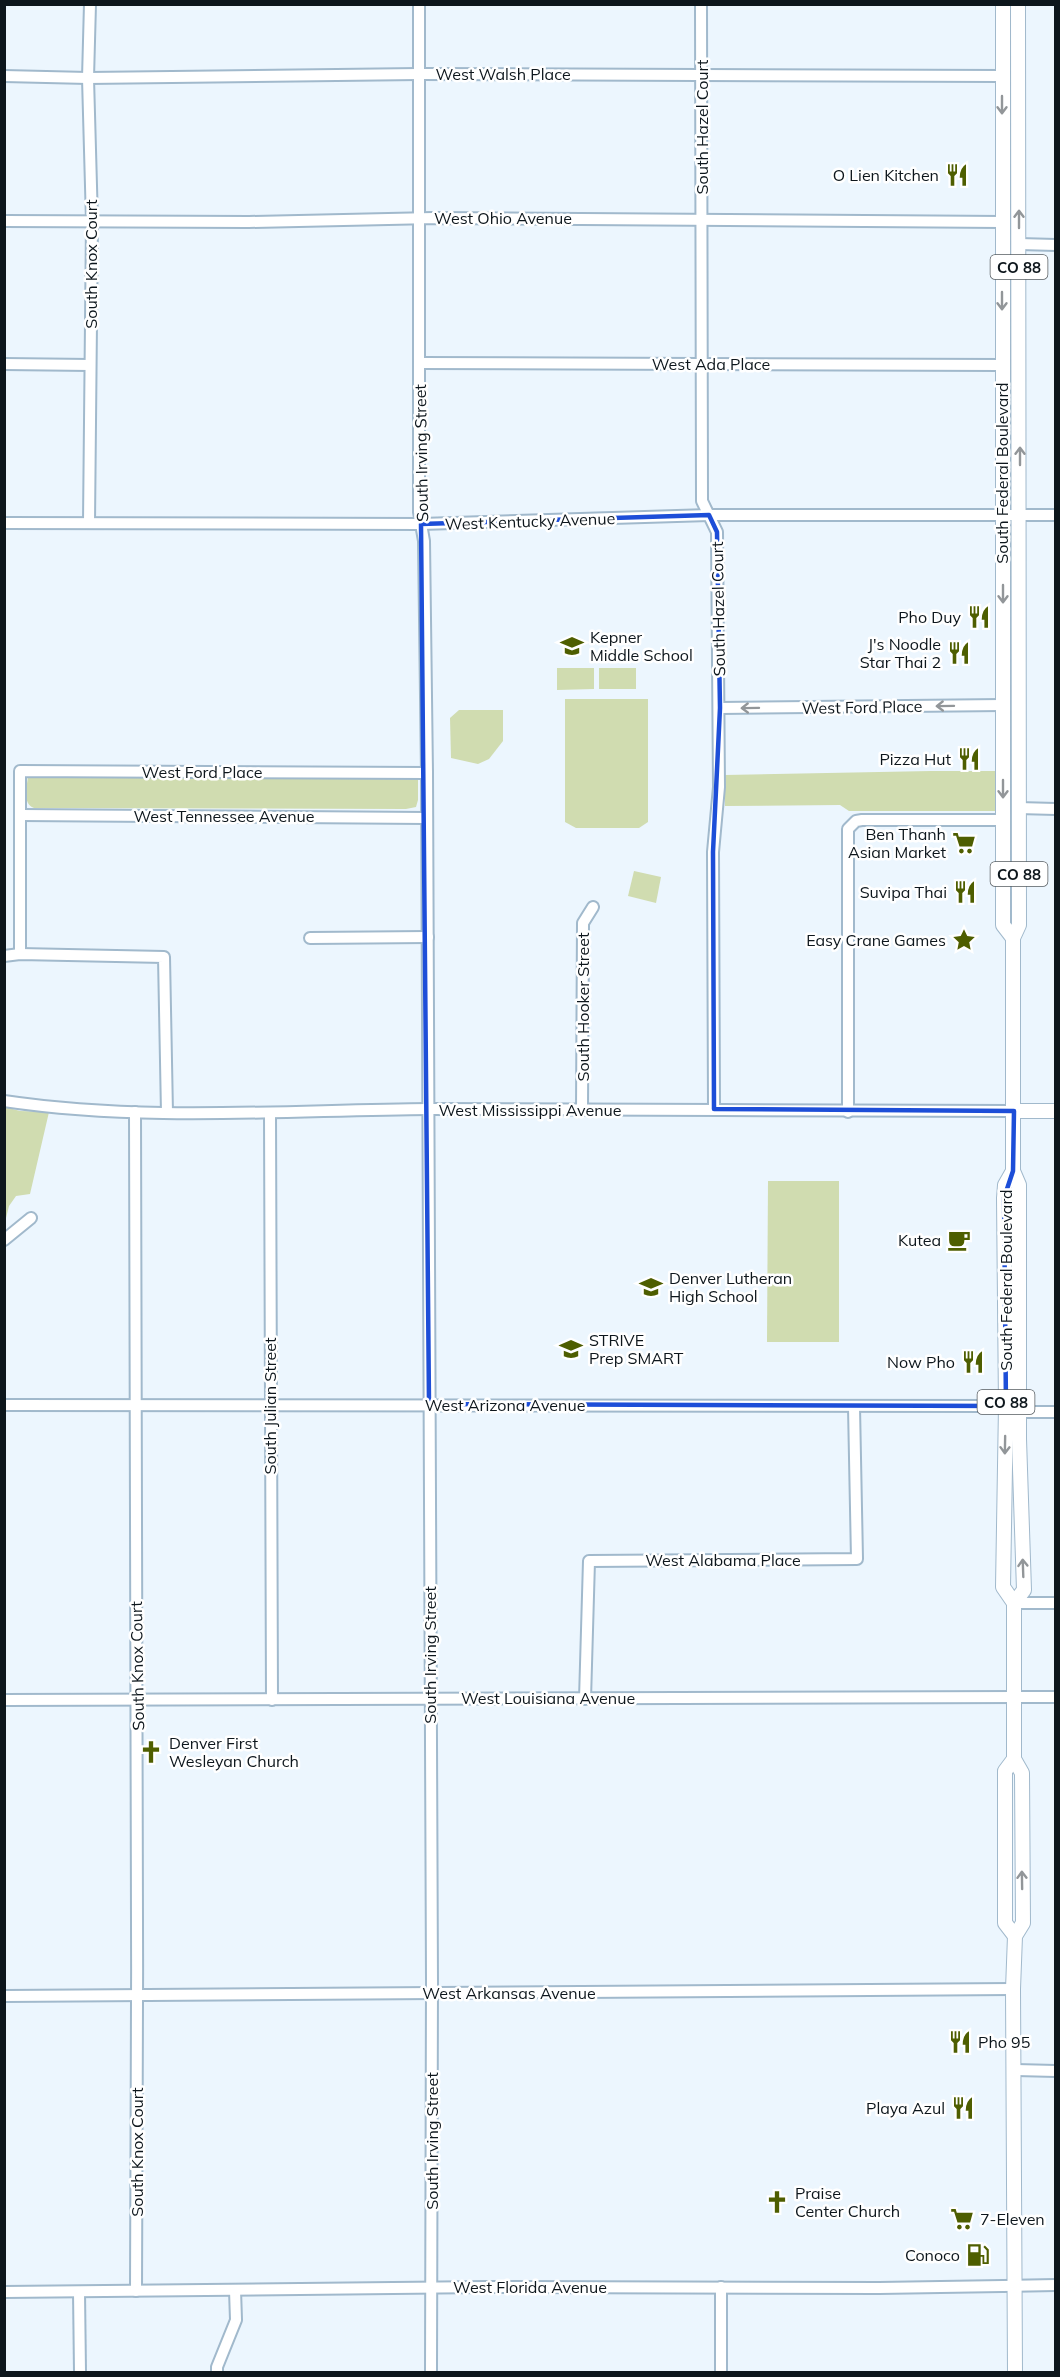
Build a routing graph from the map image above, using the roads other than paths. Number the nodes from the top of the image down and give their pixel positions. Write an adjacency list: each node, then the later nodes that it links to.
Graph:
1 (90, 4): 10 (street, South Knox Court)
2 (419, 4): 6 (street, South Irving Street)
3 (701, 4): 7 (street, South Hazel Court)
4 (1003, 4): 9 (main road, South Federal Boulevard / CO 88)
5 (1018, 4): 16 (main road, South Federal Boulevard / CO 88, one-way to 5)
6 (419, 74): 7 (street, West Walsh Place); 10 (street, West Walsh Place); 11 (street, South Irving Street)
7 (702, 75): 9 (street, West Walsh Place); 12 (street, South Hazel Court)
8 (4, 76): 10 (street, West Walsh Place)
9 (1002, 76): 15 (main road, South Federal Boulevard / CO 88, one-way to 15)
10 (88, 78): 14 (street, South Knox Court)
11 (419, 218): 12 (street, West Ohio Avenue); 14 (street, West Ohio Avenue); 18 (street, South Irving Street)
12 (702, 219): 15 (street, West Ohio Avenue); 20 (street, South Hazel Court)
13 (4, 221): 14 (street, West Ohio Avenue)
14 (92, 222): 21 (street, South Knox Court)
15 (1002, 222): 22 (main road, South Federal Boulevard / CO 88, one-way to 22)
16 (1019, 244): 17 (street); 25 (main road, South Federal Boulevard / CO 88, one-way to 16)
17 (1056, 245)
18 (420, 363): 20 (street, West Ada Place); 29 (street, South Irving Street)
19 (4, 364): 21 (street)
20 (703, 364): 22 (street, West Ada Place); 24 (street, South Hazel Court)
21 (90, 365): 28 (street, South Knox Court)
22 (1002, 365): 23 (main road, South Federal Boulevard / CO 88)
23 (1003, 514): 24 (street, West Kentucky Avenue); 25 (street, West Kentucky Avenue); 30 (main road, South Federal Boulevard / CO 88, one-way to 30)
24 (709, 515): 29 (street, West Kentucky Avenue); 31 (street, South Hazel Court)
25 (1020, 515): 26 (street, West Kentucky Avenue); 33 (main road, South Federal Boulevard / CO 88)
26 (1056, 515)
27 (4, 523): 28 (street, West Kentucky Avenue)
28 (89, 524): 29 (street, West Kentucky Avenue)
29 (421, 524): 32 (street, South Irving Street)
30 (1003, 705): 31 (street, West Ford Place, one-way to 31); 37 (main road, South Federal Boulevard / CO 88, one-way to 37)
31 (720, 708): 46 (street, South Hazel Court)
32 (427, 773): 35 (street, West Ford Place); 36 (street, South Irving Street)
33 (1018, 808): 34 (street); 41 (main road, South Federal Boulevard / CO 88)
34 (1056, 809)
35 (21, 815): 36 (street, West Tennessee Avenue); 42 (street)
36 (427, 818): 40 (street, South Irving Street)
37 (1003, 820): 41 (main road, South Federal Boulevard / CO 88); 51 (street)
38 (593, 907): 47 (street, South Hooker Street)
39 (310, 938): 40 (street)
40 (428, 938): 45 (street, South Irving Street)
41 (1013, 938): 48 (main road, South Federal Boulevard / CO 88)
42 (20, 954): 43 (street); 52 (street)
43 (4, 956)
44 (4, 1101): 50 (street, West Mississippi Avenue)
45 (428, 1109): 47 (street, West Mississippi Avenue); 53 (street, West Mississippi Avenue); 57 (street, South Irving Street)
46 (714, 1109): 47 (street, West Mississippi Avenue); 51 (street, West Mississippi Avenue)
47 (582, 1110)
48 (1014, 1111): 49 (main road, West Mississippi Avenue); 51 (street, West Mississippi Avenue); 54 (main road, South Federal Boulevard / CO 88)
49 (1056, 1111)
50 (135, 1112): 52 (street, West Mississippi Avenue); 59 (street, South Knox Court)
51 (848, 1112)
52 (167, 1113): 53 (street, West Mississippi Avenue)
53 (270, 1113): 60 (street, South Julian Street)
54 (1012, 1171): 61 (main road, South Federal Boulevard / CO 88); 63 (main road, South Federal Boulevard / CO 88)
55 (31, 1218): 56 (street)
56 (4, 1239)
57 (429, 1404): 60 (street, West Arizona Avenue); 62 (street, West Arizona Avenue); 69 (street, South Irving Street)
58 (4, 1405): 59 (street, West Arizona Avenue)
59 (134, 1405): 60 (street, West Arizona Avenue); 70 (street, South Knox Court)
60 (269, 1405): 73 (street, South Julian Street)
61 (1006, 1406): 62 (street, West Arizona Avenue); 65 (main road, South Federal Boulevard / CO 88, one-way to 65)
62 (854, 1407): 71 (street, West Alabama Place)
63 (1020, 1412): 64 (street); 65 (main road, South Federal Boulevard / CO 88, one-way to 63)
64 (1056, 1412)
65 (1014, 1603): 66 (street); 67 (main road, South Federal Boulevard / CO 88)
66 (1056, 1603)
67 (1015, 1697): 68 (street, West Louisiana Avenue); 71 (street, West Louisiana Avenue); 74 (main road, South Federal Boulevard / CO 88)
68 (1056, 1697)
69 (431, 1698): 71 (street, West Louisiana Avenue); 73 (street, West Louisiana Avenue); 75 (street, South Irving Street)
70 (137, 1699): 72 (street, West Louisiana Avenue); 73 (street, West Louisiana Avenue); 76 (street, South Knox Court)
71 (585, 1699)
72 (4, 1700)
73 (272, 1700)
74 (1013, 1989): 75 (street, West Arkansas Avenue); 78 (main road, South Federal Boulevard / CO 88)
75 (432, 1993): 76 (street, West Arkansas Avenue); 83 (street, South Irving Street)
76 (138, 1994): 77 (street, West Arkansas Avenue); 85 (street, South Knox Court)
77 (4, 1996)
78 (1013, 2070): 79 (street); 80 (main road, South Federal Boulevard / CO 88)
79 (1056, 2071)
80 (1013, 2285): 81 (street, West Florida Avenue); 82 (street, West Florida Avenue); 92 (main road, South Federal Boulevard / CO 88)
81 (1056, 2285)
82 (721, 2287): 83 (street, West Florida Avenue); 91 (street)
83 (432, 2288): 84 (street, West Florida Avenue); 90 (street, South Irving Street)
84 (236, 2290): 85 (street, West Florida Avenue); 89 (street)
85 (136, 2291): 87 (street, West Florida Avenue)
86 (4, 2292): 87 (street, West Florida Avenue)
87 (79, 2292): 88 (street)
88 (80, 2373)
89 (217, 2373)
90 (431, 2373)
91 (721, 2373)
92 (1015, 2373)

